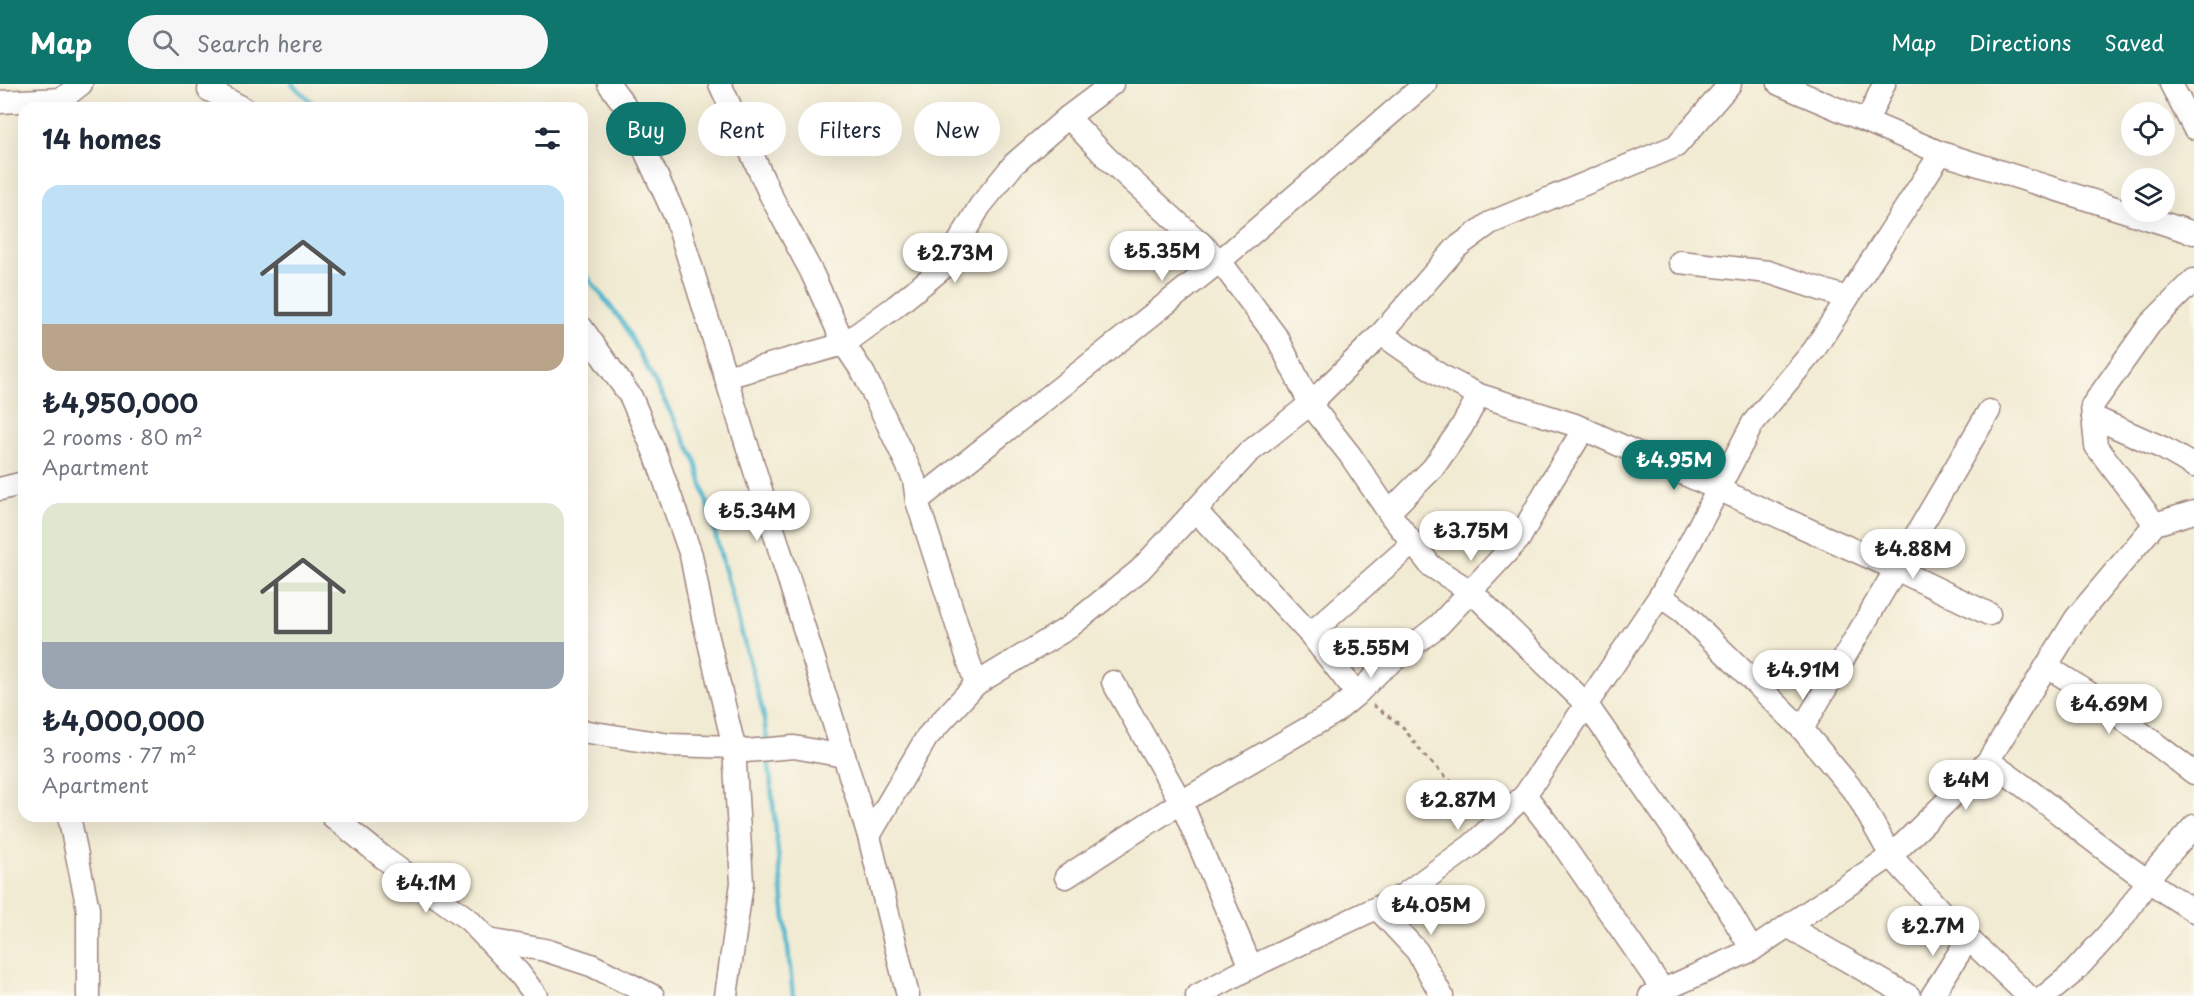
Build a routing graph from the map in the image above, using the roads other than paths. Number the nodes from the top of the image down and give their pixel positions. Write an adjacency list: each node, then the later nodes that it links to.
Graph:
1 (81, 84): 11 (street)
2 (609, 84): 25 (street)
3 (720, 84): 24 (street)
4 (1112, 84): 13 (street)
5 (1425, 84): 18 (street)
6 (1730, 84): 22 (street)
7 (1779, 84): 14 (street)
8 (1884, 84): 14 (street)
9 (2171, 84): 15 (street)
10 (212, 94): 12 (street)
11 (0, 102)
12 (230, 102)
13 (1068, 117): 18 (street); 24 (street)
14 (1867, 121): 16 (street)
15 (2194, 128)
16 (1941, 153): 17 (street); 21 (street)
17 (2194, 233)
18 (1220, 261): 27 (street); 35 (street)
19 (1680, 262): 21 (street)
20 (2194, 280): 29 (street)
21 (1847, 298): 34 (street)
22 (1381, 334): 26 (street); 27 (street)
23 (588, 336): 53 (street)
24 (844, 344): 25 (street); 35 (street)
25 (726, 378): 54 (street)
26 (1479, 395): 30 (street); 37 (street)
27 (1310, 404): 36 (street); 37 (street)
28 (1989, 411): 41 (street)
29 (2093, 417): 31 (street); 39 (street)
30 (1584, 429): 34 (street); 42 (street)
31 (2194, 466)
32 (18, 484): 33 (street)
33 (0, 489)
34 (1719, 489): 41 (street); 43 (street)
35 (917, 501): 48 (street)
36 (1196, 510): 45 (street); 48 (street)
37 (1389, 512): 40 (street)
38 (2194, 512): 39 (street)
39 (2155, 524): 46 (street)
40 (1413, 543): 42 (street); 45 (street)
41 (1896, 569): 44 (street); 51 (street)
42 (1472, 592): 49 (street); 50 (street)
43 (1660, 596): 50 (street); 51 (street)
44 (1989, 614)
45 (1310, 634): 49 (street)
46 (2046, 666): 55 (street); 56 (street)
47 (1113, 682): 58 (street)
48 (976, 684): 62 (street)
49 (1357, 694): 58 (street)
50 (1587, 705): 57 (street); 71 (street)
51 (1802, 729): 63 (street)
52 (588, 732): 53 (street)
53 (740, 749): 54 (street); 77 (street)
54 (844, 756): 62 (street)
55 (1988, 761): 63 (street); 65 (street)
56 (2194, 773)
57 (1525, 795): 66 (street); 73 (street)
58 (1181, 802): 64 (street); 72 (street)
59 (70, 822): 74 (street)
60 (339, 822): 70 (street)
61 (2194, 826): 65 (street)
62 (869, 836): 78 (street)
63 (1891, 855): 68 (street); 69 (street)
64 (1066, 878)
65 (2147, 881): 67 (street); 84 (street)
66 (1377, 908): 72 (street); 80 (street)
67 (2194, 910)
68 (1787, 926): 71 (street); 81 (street)
69 (1968, 939): 82 (street); 83 (street)
70 (488, 940): 75 (street); 76 (street)
71 (1752, 950): 73 (street)
72 (1251, 967): 79 (street)
73 (1656, 993)
74 (88, 996)
75 (536, 996)
76 (653, 996)
77 (726, 996)
78 (908, 996)
79 (1197, 996)
80 (1442, 996)
81 (1908, 996)
82 (1932, 996)
83 (2028, 996)
84 (2044, 996)

